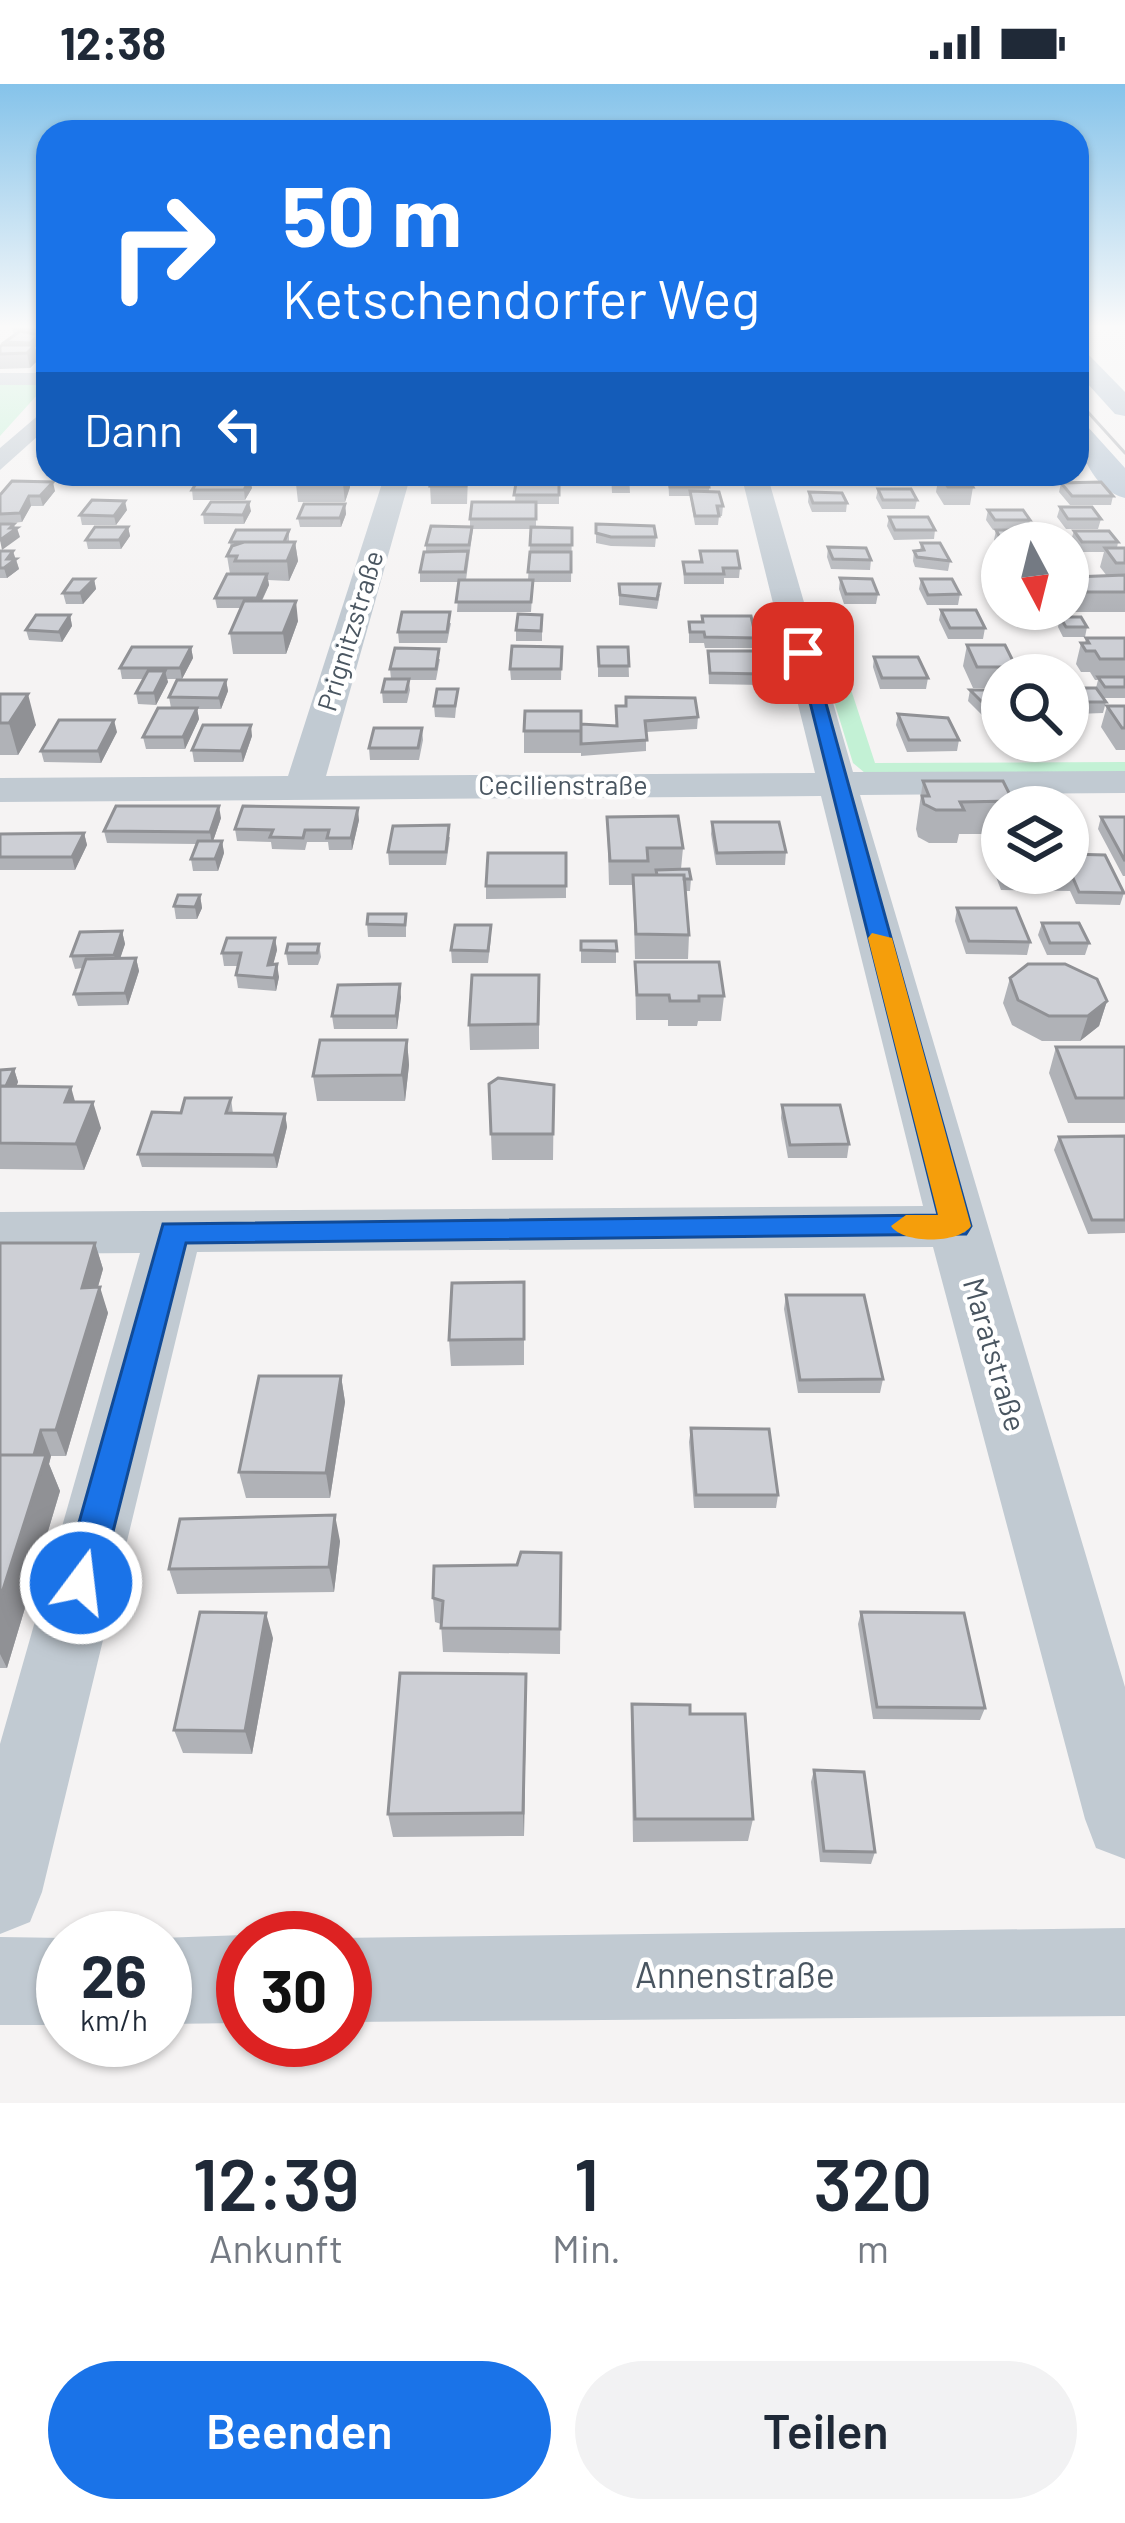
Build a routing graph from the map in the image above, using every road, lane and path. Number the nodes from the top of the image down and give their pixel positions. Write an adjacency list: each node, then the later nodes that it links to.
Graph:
1 (36, 424): 3 (street)
2 (1089, 446): 6 (main road)
3 (6, 450)
4 (394, 486): 9 (street, Prignitzstraße)
5 (757, 486): 8 (street, Maratstraße)
6 (1125, 488)
7 (1125, 782): 8 (street, Cecilienstraße)
8 (840, 784): 9 (street, Cecilienstraße); 11 (street, Maratstraße)
9 (303, 788): 10 (street, Cecilienstraße)
10 (0, 790)
11 (956, 1226): 13 (street); 14 (street, Maratstraße)
12 (0, 1232): 13 (street)
13 (174, 1232): 15 (street)
14 (1125, 1819)
15 (0, 1892)
16 (1125, 1972): 17 (street, Annenstraße)
17 (372, 1978)
18 (0, 1981): 19 (street)
19 (36, 1981)

